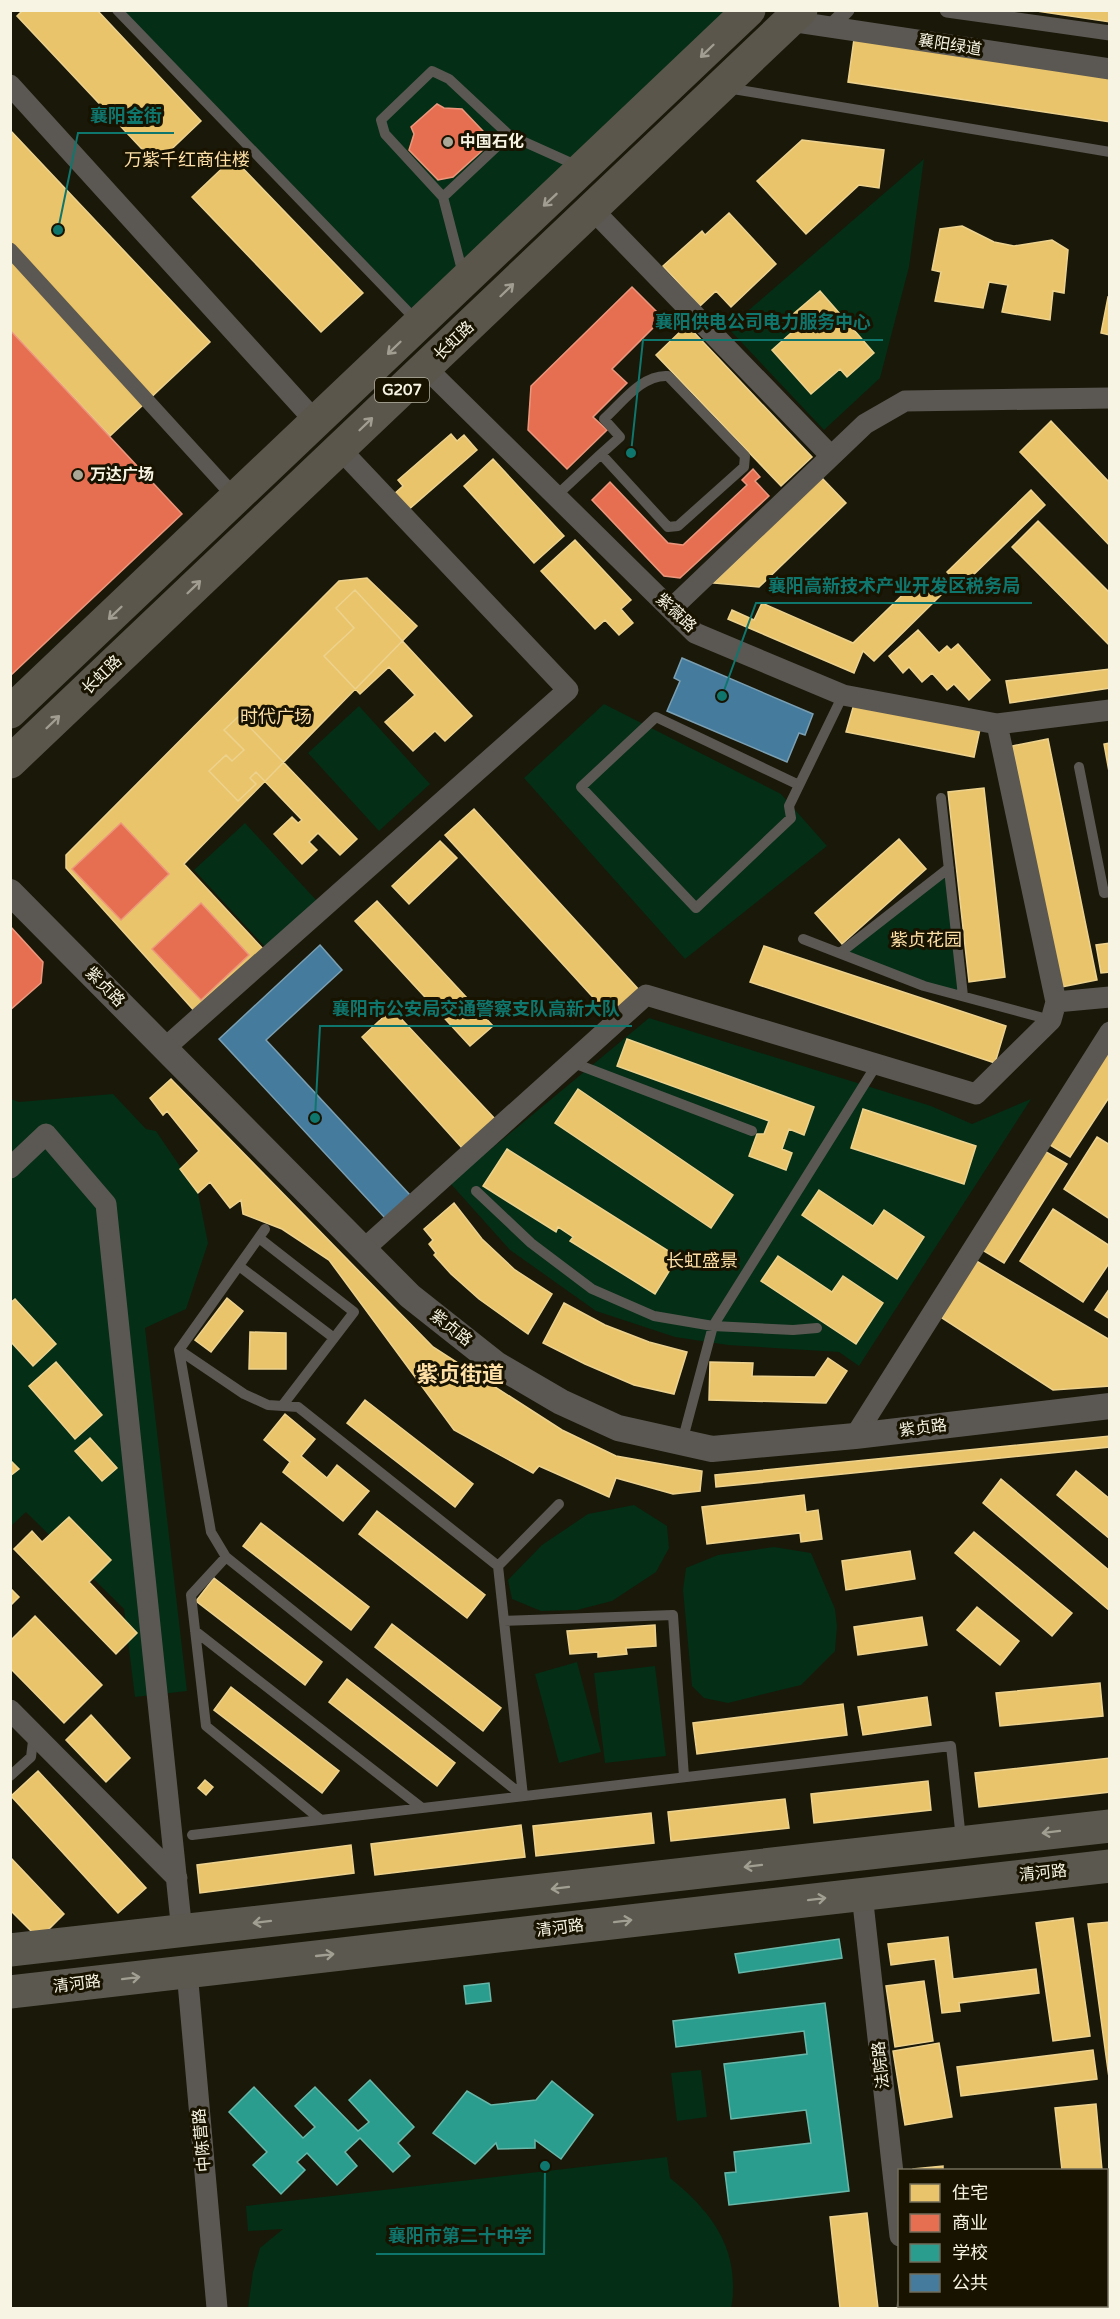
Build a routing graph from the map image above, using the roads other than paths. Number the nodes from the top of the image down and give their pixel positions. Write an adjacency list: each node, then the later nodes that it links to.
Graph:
1 (117, 10): 18 (lane)
2 (749, 10): 13 (highway, G207, one-way to 13)
3 (847, 10): 6 (street)
4 (947, 10): 7 (street)
5 (795, 17): 6 (street, 襄阳绿道); 10 (highway, 长虹路 / G207)
6 (830, 27): 8 (street, 襄阳绿道)
7 (1110, 33)
8 (1110, 69)
9 (10, 85): 21 (street)
10 (721, 87): 12 (lane); 15 (highway, 长虹路 / G207)
11 (509, 135): 13 (lane); 14 (lane); 14 (lane)
12 (1110, 152)
13 (584, 168): 17 (highway, G207, one-way to 17)
14 (443, 197): 17 (lane)
15 (592, 209): 19 (highway, 长虹路 / G207, one-way to 15); 24 (street)
16 (10, 250): 26 (street)
17 (465, 281): 18 (highway, G207)
18 (420, 324): 21 (highway, G207, one-way to 21)
19 (426, 368): 22 (highway, 长虹路 / G207, one-way to 19); 25 (street, 紫薇路)
20 (1110, 398): 24 (street)
21 (316, 422): 26 (highway, G207)
22 (340, 449): 32 (highway, 长虹路 / G207, one-way to 22); 45 (street)
23 (601, 454): 23 (lane); 25 (lane)
24 (831, 456): 27 (street)
25 (556, 496): 27 (street, 紫薇路)
26 (236, 498): 30 (highway, G207, one-way to 30)
27 (671, 609): 28 (street, 紫薇路)
28 (843, 695): 31 (street, 紫薇路); 34 (lane)
29 (1110, 710): 31 (street, 紫薇路)
30 (10, 712)
31 (997, 724): 43 (street)
32 (10, 762)
33 (1079, 767): 38 (lane)
34 (799, 785): 34 (lane)
35 (941, 798): 36 (lane)
36 (949, 867): 40 (lane); 41 (lane)
37 (10, 892): 45 (street, 紫贞路)
38 (1110, 892)
39 (803, 939): 40 (lane)
40 (840, 953): 41 (lane)
41 (963, 996): 43 (lane)
42 (1110, 996): 43 (street)
43 (1053, 1011): 46 (street)
44 (1110, 1032): 59 (street)
45 (165, 1048): 51 (street, 紫贞路)
46 (571, 1062): 48 (lane); 51 (street)
47 (872, 1072): 53 (lane)
48 (752, 1131)
49 (10, 1168): 77 (street)
50 (476, 1191): 53 (lane)
51 (364, 1249): 60 (street, 紫贞路)
52 (239, 1266): 55 (lane); 55 (lane); 56 (lane)
53 (713, 1326): 54 (lane); 60 (lane)
54 (818, 1328)
55 (334, 1338): 57 (lane)
56 (179, 1350): 57 (lane); 62 (lane)
57 (282, 1406): 63 (lane)
58 (1110, 1406): 59 (street, 紫贞路)
59 (855, 1437): 60 (street, 紫贞路)
60 (682, 1442)
61 (559, 1504): 63 (lane)
62 (226, 1557): 65 (lane); 70 (lane)
63 (498, 1566): 64 (lane)
64 (504, 1621): 69 (lane); 70 (lane)
65 (195, 1631): 71 (lane); 72 (lane)
66 (10, 1710): 77 (street)
67 (10, 1716): 68 (lane)
68 (10, 1776)
69 (684, 1777): 70 (lane); 75 (lane)
70 (523, 1796): 71 (lane)
71 (422, 1808): 72 (lane)
72 (321, 1820): 74 (lane)
73 (1110, 1826): 75 (main road, one-way to 75)
74 (192, 1835)
75 (961, 1843): 79 (main road, one-way to 79)
76 (1110, 1866): 78 (main road, 清河路)
77 (177, 1878): 79 (street)
78 (862, 1894): 81 (main road, 清河路, one-way to 78); 83 (street, 法院路)
79 (182, 1932): 80 (main road)
80 (10, 1950)
81 (187, 1971): 82 (main road, 清河路, one-way to 81); 84 (street, 中陈营路)
82 (10, 1992)
83 (898, 2218)
84 (217, 2308)

